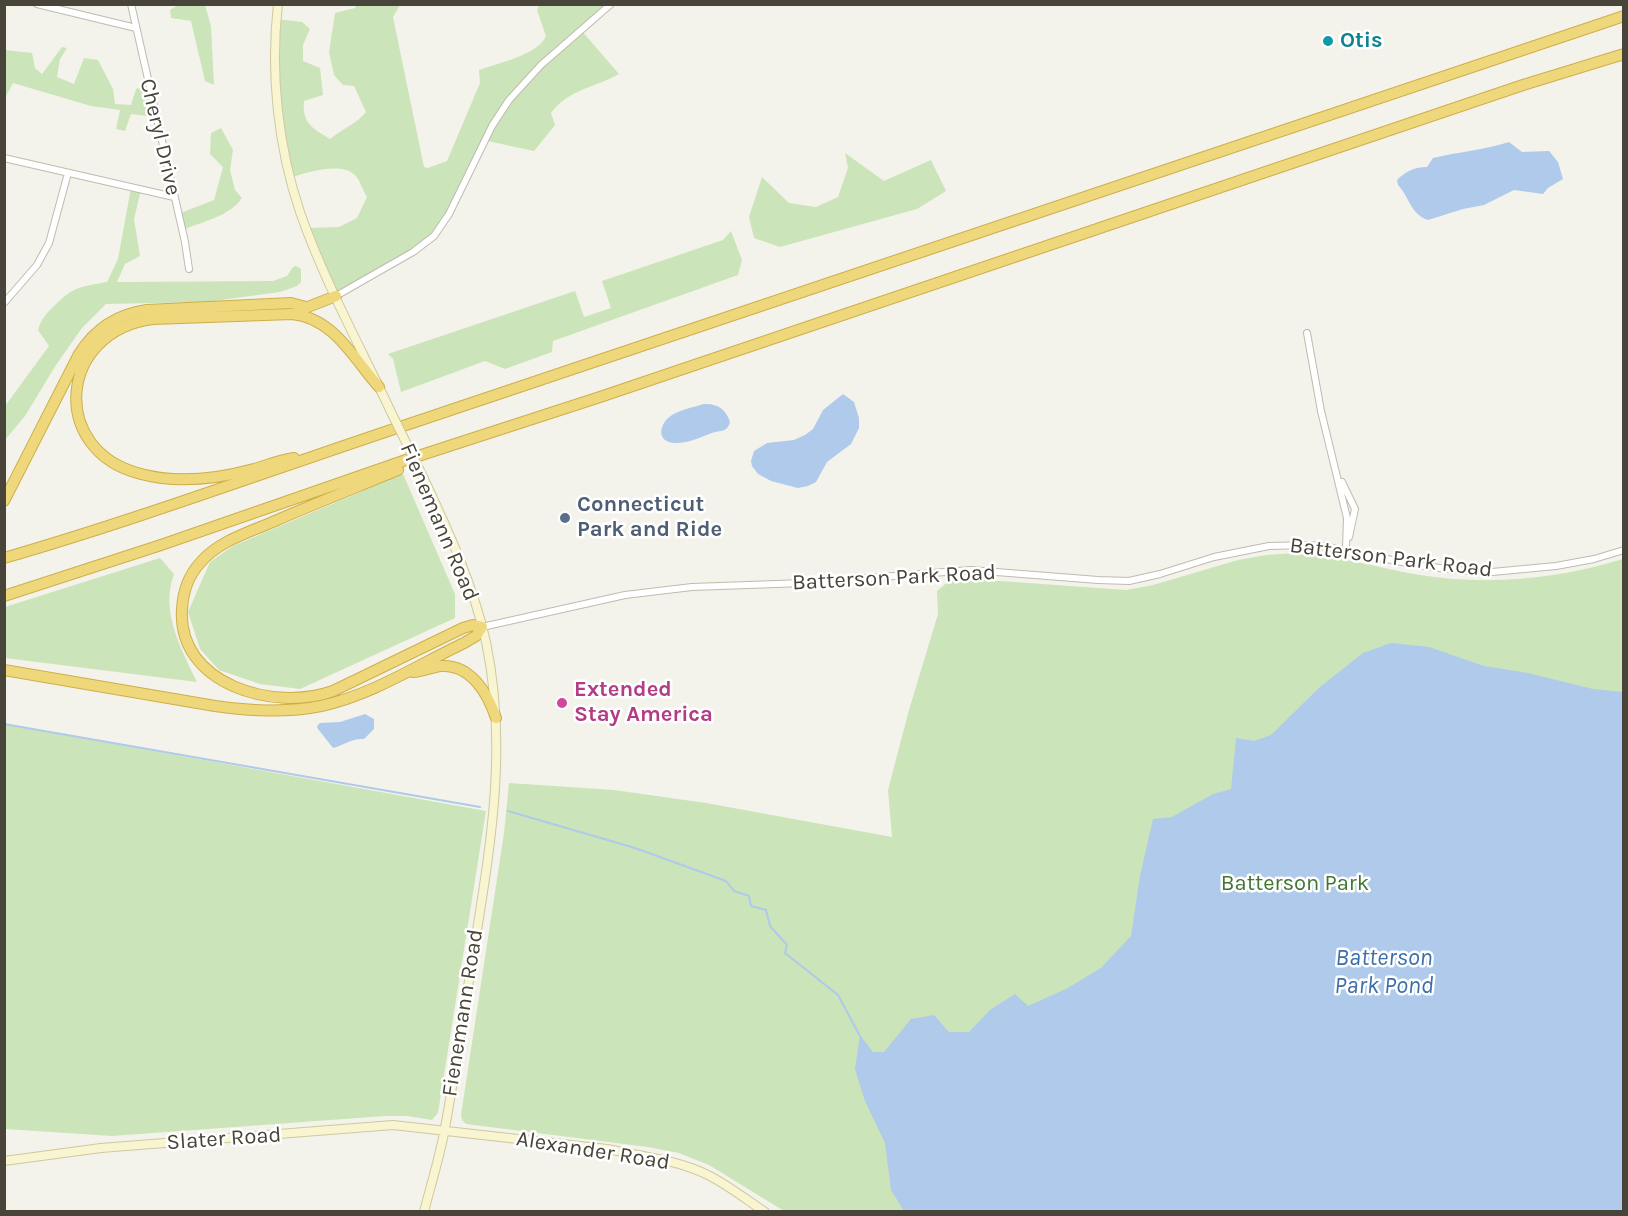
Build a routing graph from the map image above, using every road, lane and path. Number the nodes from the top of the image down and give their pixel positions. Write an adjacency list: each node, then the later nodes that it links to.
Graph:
1 (36, 4): 6 (street)
2 (131, 4): 6 (street, Cheryl Drive)
3 (278, 4): 12 (main road, Fienemann Road)
4 (610, 4): 12 (street)
5 (1623, 16): 19 (highway)
6 (136, 28): 10 (street, Cheryl Drive)
7 (1623, 54): 18 (highway)
8 (4, 158): 9 (street)
9 (68, 173): 10 (street); 13 (street)
10 (174, 197): 11 (street, Cheryl Drive)
11 (189, 269)
12 (336, 296): 14 (highway); 17 (main road, Fienemann Road)
13 (4, 303)
14 (306, 307): 15 (highway); 20 (highway)
15 (292, 314): 17 (highway); 19 (highway)
16 (1307, 333): 21 (street)
17 (379, 387): 25 (main road, Fienemann Road, bridge)
18 (449, 446): 24 (highway); 25 (highway)
19 (315, 456): 23 (highway)
20 (4, 501)
21 (1346, 549): 22 (street, Batterson Park Road); 25 (street, Batterson Park Road)
22 (1623, 550)
23 (4, 558)
24 (4, 596)
25 (482, 627): 27 (highway); 28 (main road, Fienemann Road)
26 (4, 670): 27 (highway)
27 (404, 673): 28 (highway)
28 (496, 718): 29 (main road, Fienemann Road)
29 (444, 1130): 30 (main road, Slater Road); 31 (main road, Fienemann Road); 32 (main road, Alexander Road)
30 (4, 1161)
31 (424, 1212)
32 (765, 1212)

